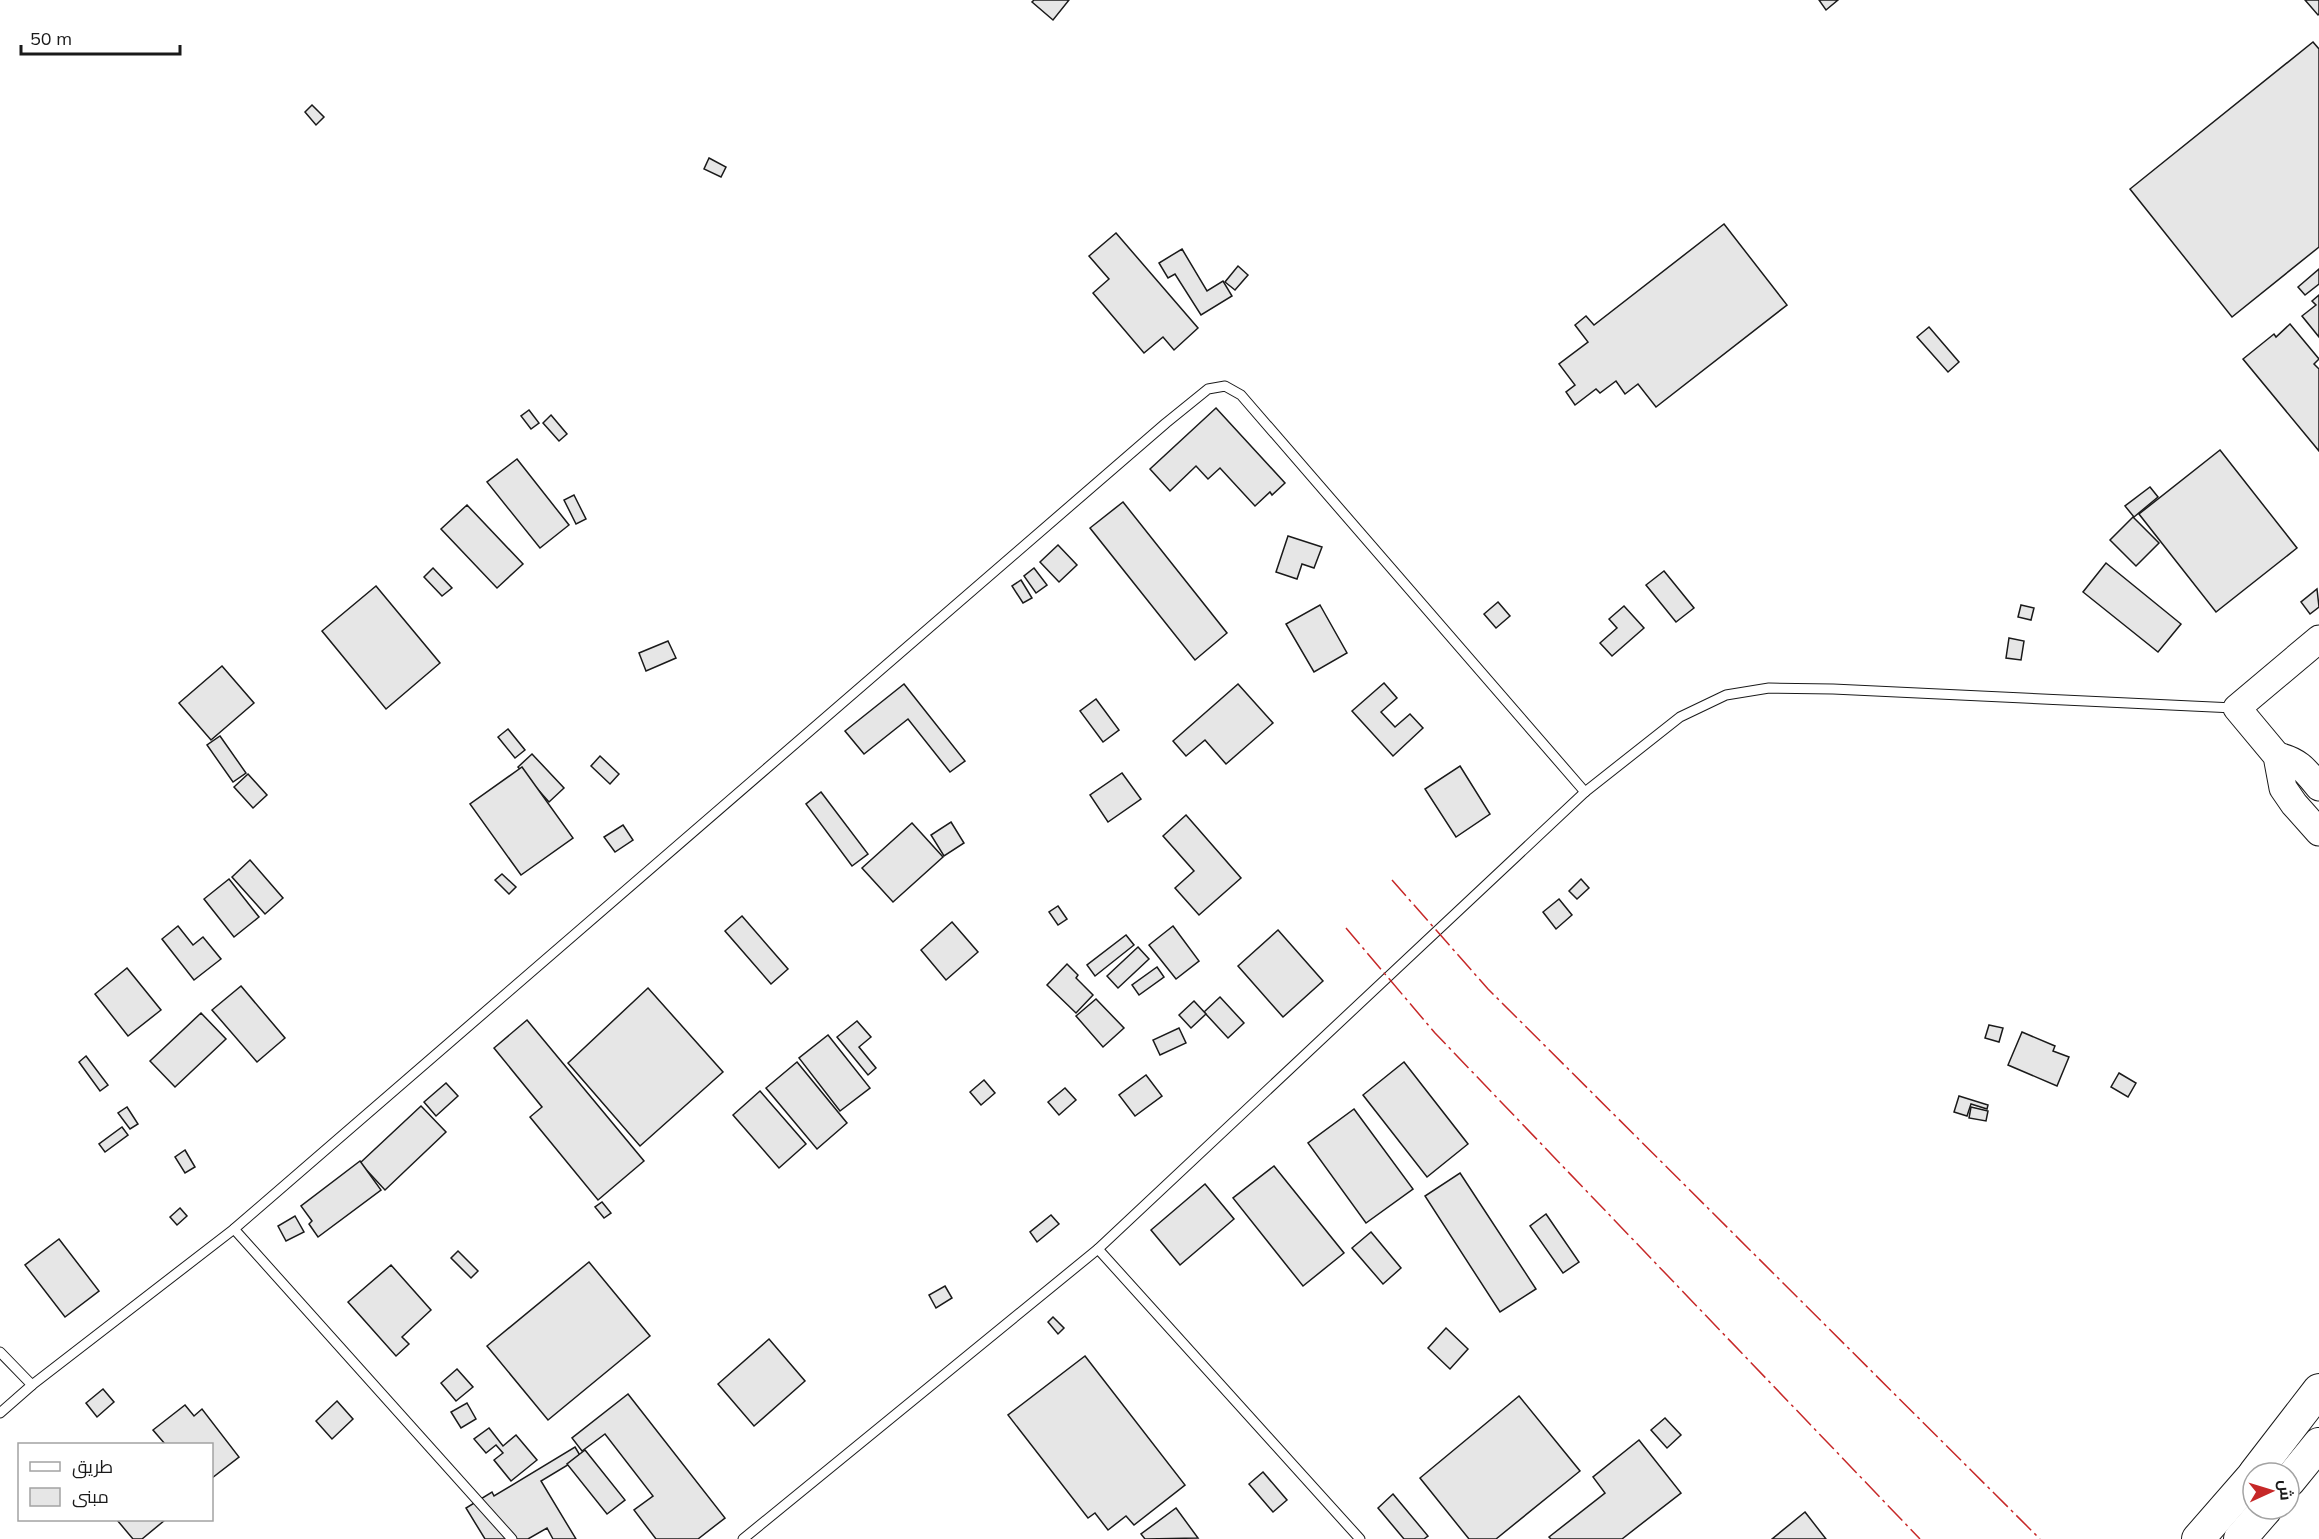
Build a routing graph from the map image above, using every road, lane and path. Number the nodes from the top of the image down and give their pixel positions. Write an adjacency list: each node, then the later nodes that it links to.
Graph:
1 (2319, 639): 2 (main road)
2 (2237, 708): 3 (main road); 5 (lane)
3 (2277, 756): 4 (main road); 6 (main road)
4 (2319, 787)
5 (1585, 792): 7 (lane); 8 (lane)
6 (2319, 832)
7 (234, 1229): 10 (lane); 18 (lane)
8 (1098, 1249): 19 (lane); 20 (lane)
9 (0, 1352): 10 (lane)
10 (32, 1385): 12 (lane)
11 (2319, 1390): 14 (highway)
12 (0, 1413)
13 (2319, 1444): 15 (highway)
14 (2264, 1461)
15 (2301, 1466)
16 (2241, 1489): 21 (highway)
17 (2256, 1521): 22 (highway)
18 (512, 1539)
19 (743, 1539)
20 (1360, 1539)
21 (2198, 1539)
22 (2240, 1539)

